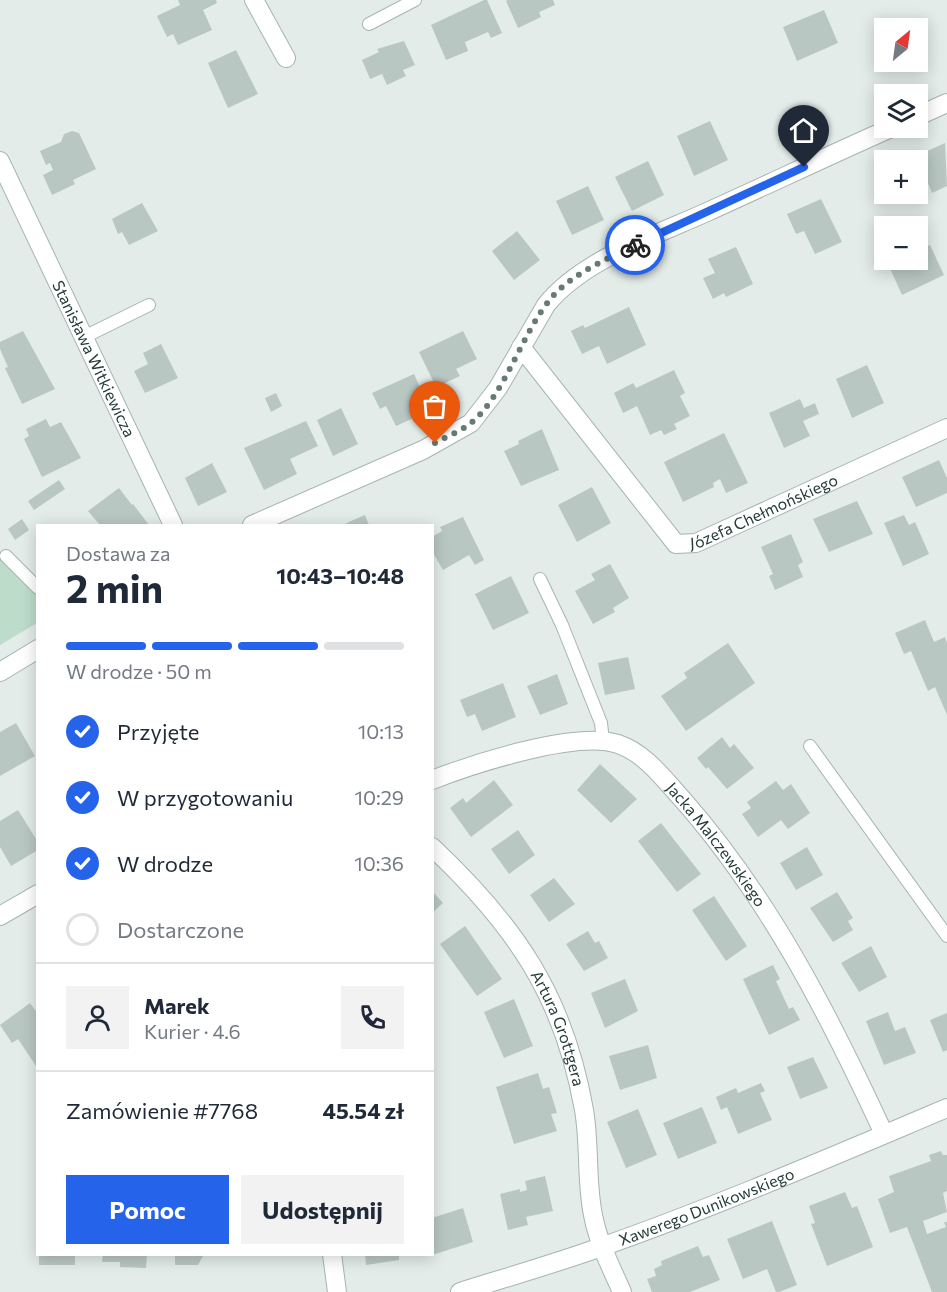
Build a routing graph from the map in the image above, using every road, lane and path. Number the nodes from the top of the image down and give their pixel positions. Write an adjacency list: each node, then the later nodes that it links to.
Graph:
1 (254, 0): 4 (street)
2 (416, 0): 3 (lane)
3 (369, 24)
4 (286, 58)
5 (947, 103): 6 (street)
6 (928, 112)
7 (874, 136): 12 (street)
8 (0, 161): 9 (street, Stanisława Witkiewicza)
9 (8, 197): 11 (street, Stanisława Witkiewicza)
10 (149, 305): 11 (lane)
11 (84, 337): 14 (street, Stanisława Witkiewicza)
12 (521, 347): 13 (street, Józefa Chełmońskiego); 15 (street)
13 (947, 428)
14 (173, 524)
15 (254, 524)
16 (6, 556): 18 (lane)
17 (540, 579): 21 (lane)
18 (36, 586)
19 (36, 650): 20 (street)
20 (0, 672)
21 (603, 741): 23 (street, Jacka Malczewskiego); 29 (street, Jacka Malczewskiego)
22 (810, 746): 27 (lane)
23 (434, 779)
24 (434, 849): 30 (street, Artura Grottgera)
25 (36, 895): 26 (street)
26 (0, 916)
27 (947, 936)
28 (947, 1108): 29 (street, Xawerego Dunikowskiego)
29 (884, 1134): 30 (street, Xawerego Dunikowskiego)
30 (602, 1247): 33 (street, Xawerego Dunikowskiego); 34 (street, Artura Grottgera)
31 (332, 1256): 32 (street)
32 (337, 1292)
33 (460, 1292)
34 (622, 1292)

